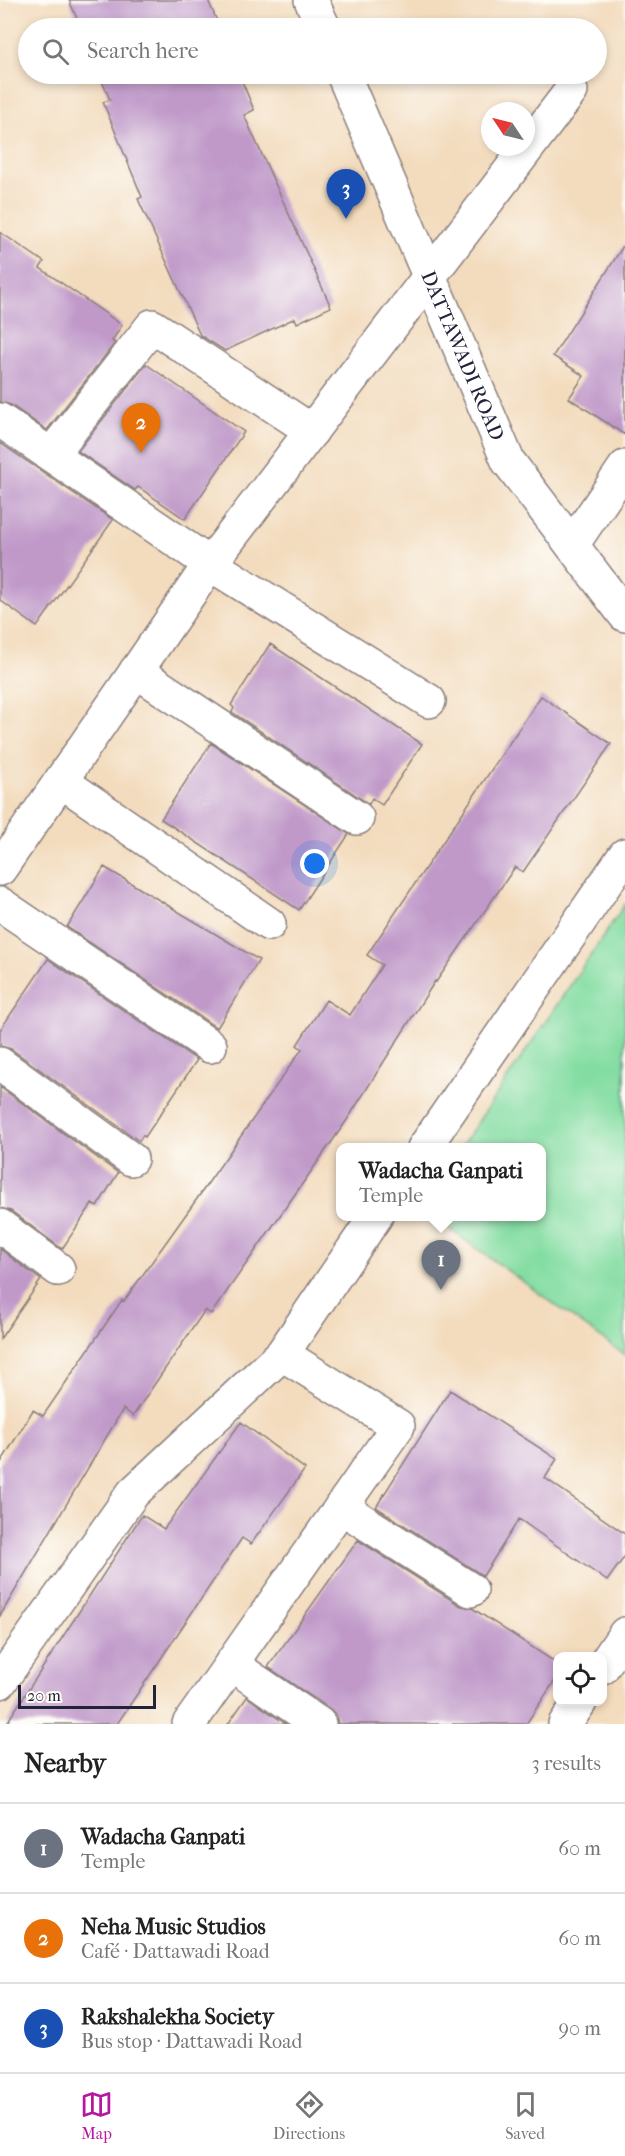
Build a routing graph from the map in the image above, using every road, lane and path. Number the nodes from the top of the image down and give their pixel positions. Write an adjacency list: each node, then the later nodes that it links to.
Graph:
1 (311, 0): 2 (street)
2 (319, 18)
3 (347, 84): 5 (street, DATTAWADI ROAD)
4 (572, 91): 5 (street)
5 (429, 278): 7 (street); 10 (street, DATTAWADI ROAD)
6 (0, 420): 8 (street)
7 (312, 431): 8 (street); 11 (street)
8 (51, 455): 11 (street)
9 (625, 467): 10 (street)
10 (572, 545): 12 (street, DATTAWADI ROAD)
11 (210, 564): 13 (street); 14 (street)
12 (625, 615)
13 (136, 671): 15 (street); 16 (street)
14 (429, 701)
15 (61, 781): 18 (street); 20 (street)
16 (357, 818)
17 (625, 855): 23 (street)
18 (0, 869)
19 (0, 904): 21 (street)
20 (269, 924)
21 (210, 1046)
22 (0, 1064): 24 (street)
23 (427, 1143)
24 (131, 1159)
25 (373, 1221): 28 (street)
26 (0, 1226): 27 (street)
27 (58, 1269)
28 (282, 1354): 29 (street); 34 (street)
29 (341, 1506): 30 (street); 33 (street)
30 (471, 1590)
31 (625, 1634): 32 (street)
32 (607, 1662)
33 (231, 1664): 36 (street); 37 (street)
34 (0, 1682)
35 (577, 1706): 38 (street)
36 (189, 1724)
37 (319, 1724)
38 (565, 1724)

